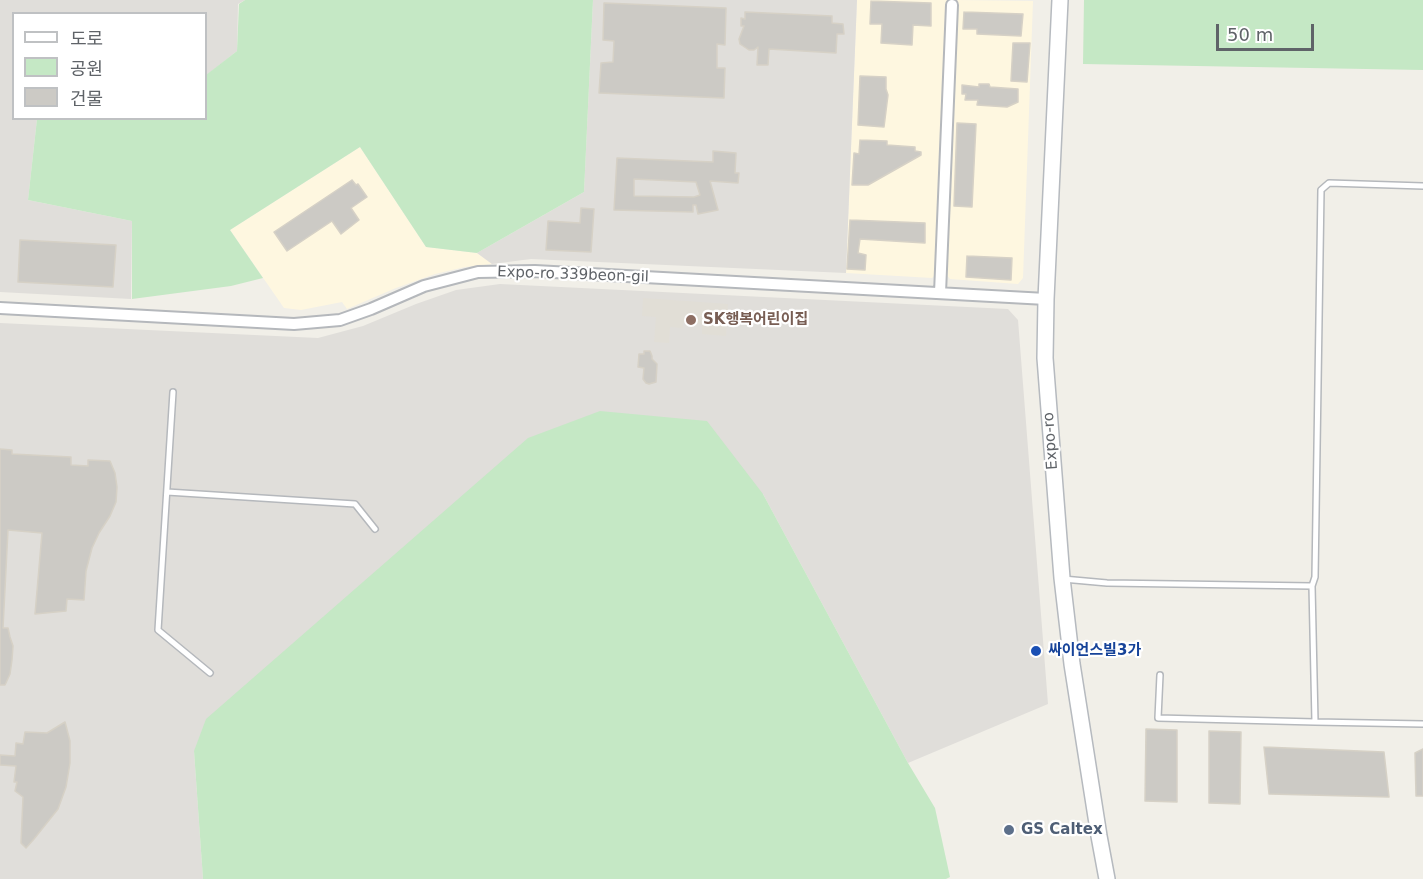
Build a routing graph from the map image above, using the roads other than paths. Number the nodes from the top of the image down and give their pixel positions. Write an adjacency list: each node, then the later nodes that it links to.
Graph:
1 (1060, 0): 5 (main road, Expo-ro)
2 (952, 5): 4 (street)
3 (1423, 186): 11 (lane)
4 (940, 293): 5 (street, Expo-ro 339beon-gil); 6 (street, Expo-ro 339beon-gil)
5 (1046, 299): 10 (main road, Expo-ro)
6 (0, 308)
7 (173, 392): 8 (lane)
8 (167, 492): 9 (lane); 12 (lane)
9 (375, 529)
10 (1062, 579): 11 (lane); 16 (main road, Expo-ro)
11 (1312, 586): 14 (lane)
12 (210, 673)
13 (1160, 675): 14 (lane)
14 (1315, 722): 15 (lane)
15 (1423, 723)
16 (1107, 879)

